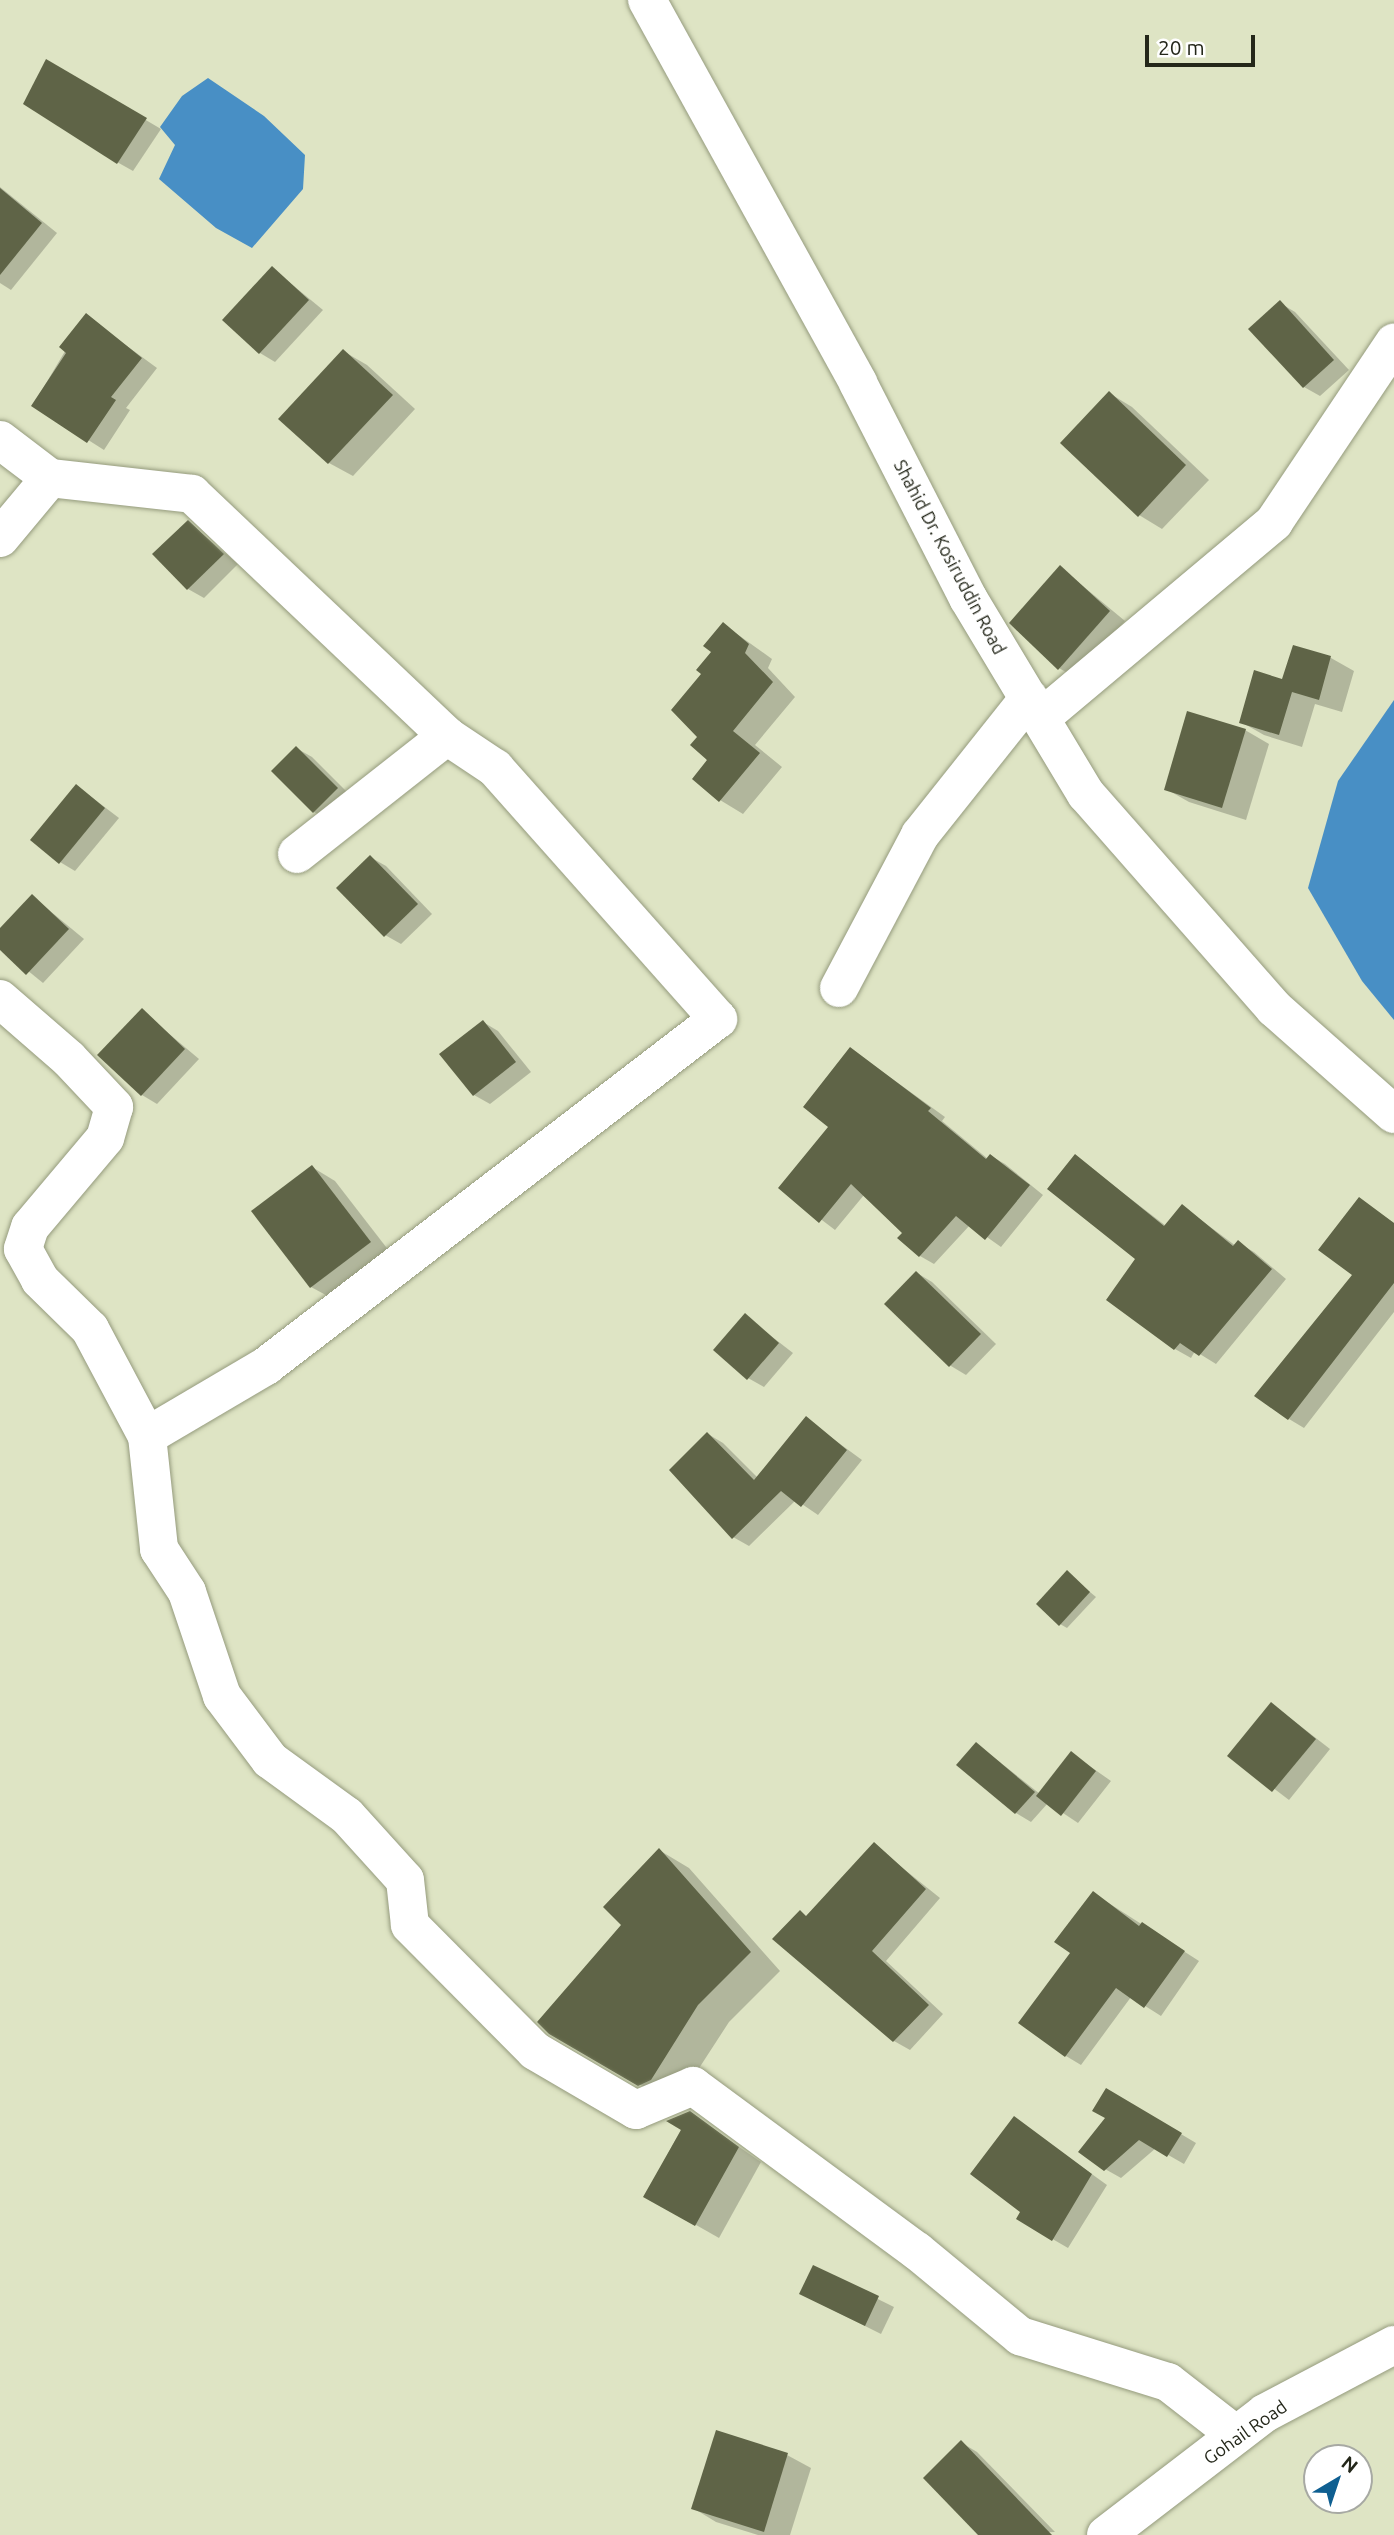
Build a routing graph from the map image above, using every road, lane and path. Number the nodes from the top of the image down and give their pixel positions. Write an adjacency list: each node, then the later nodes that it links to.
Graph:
1 (647, 0): 6 (street, Shahid Dr. Kosiruddin Road)
2 (1394, 343): 6 (street)
3 (0, 440): 4 (street)
4 (50, 478): 5 (street); 7 (street)
5 (0, 538)
6 (1036, 708): 9 (street); 11 (street, Shahid Dr. Kosiruddin Road)
7 (447, 736): 8 (street); 12 (street)
8 (298, 854)
9 (839, 988)
10 (0, 999): 12 (street)
11 (1394, 1114)
12 (147, 1436): 14 (street)
13 (1394, 2345): 14 (street, Gohail Road)
14 (1236, 2435): 15 (street, Gohail Road)
15 (1106, 2535)

